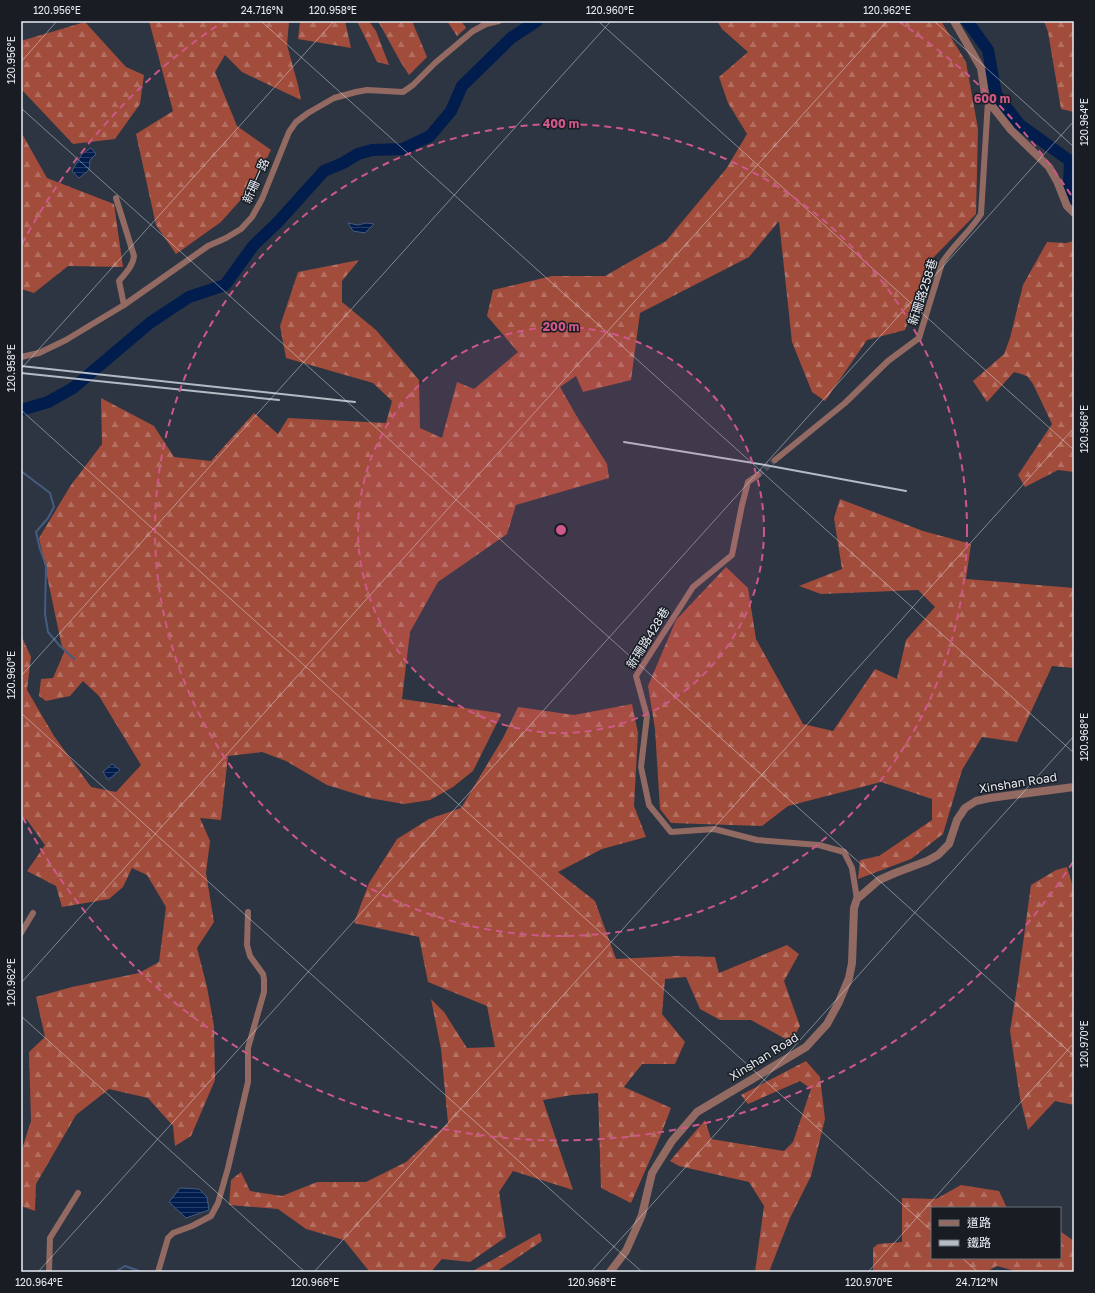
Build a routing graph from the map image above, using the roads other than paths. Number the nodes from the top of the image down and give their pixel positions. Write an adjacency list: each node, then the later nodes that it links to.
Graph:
1 (499, 21): 6 (street, 新珊一路)
2 (954, 21): 3 (street)
3 (988, 101): 5 (street); 8 (street, 新珊路258巷)
4 (116, 198): 6 (street)
5 (1074, 213)
6 (124, 305): 7 (street, 新珊一路)
7 (21, 357)
8 (775, 460)
9 (758, 475): 11 (street, 新珊路428巷)
10 (1074, 787): 11 (street, Xinshan Road)
11 (857, 899): 18 (street, Xinshan Road)
12 (248, 912): 16 (street)
13 (33, 913): 14 (street)
14 (21, 933)
15 (78, 1193): 17 (street)
16 (159, 1270)
17 (49, 1272)
18 (610, 1272)

